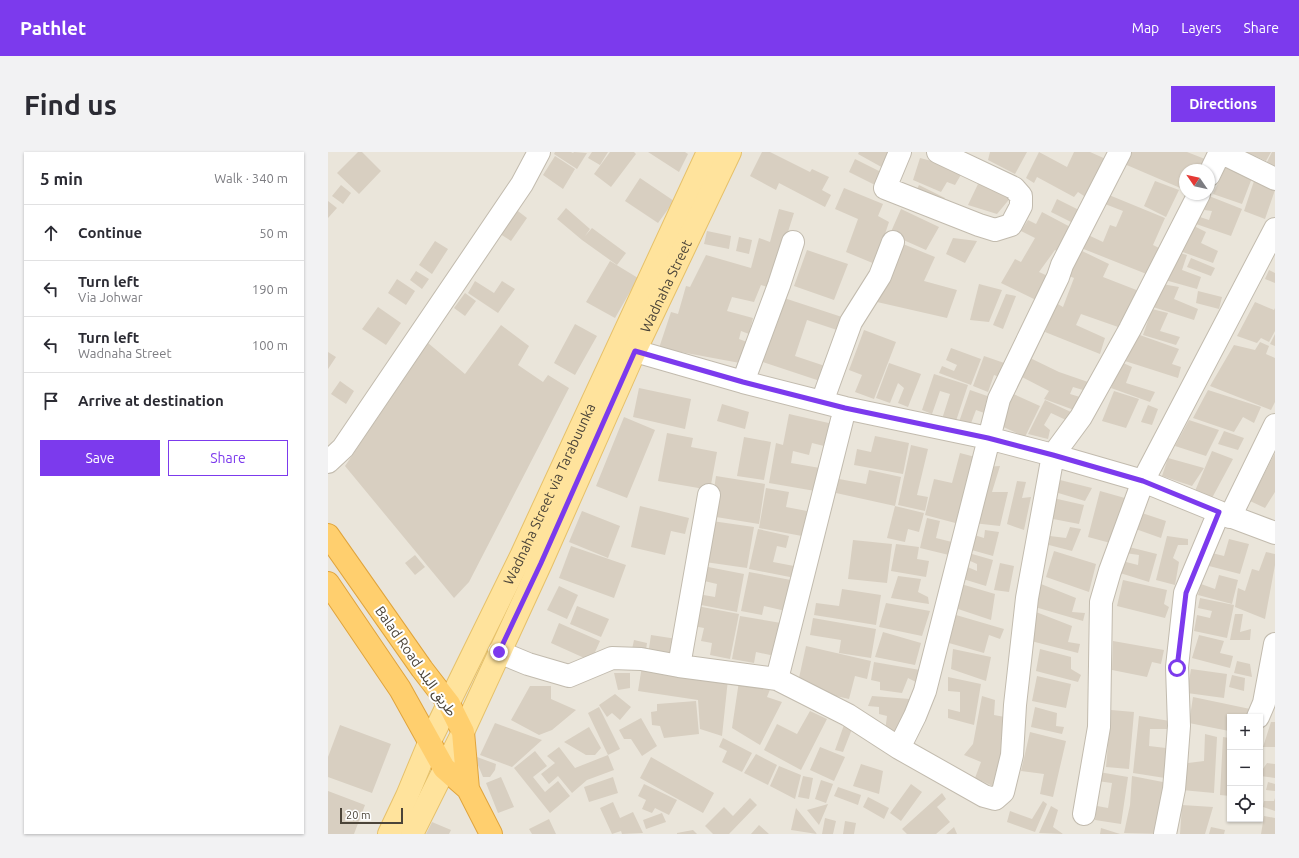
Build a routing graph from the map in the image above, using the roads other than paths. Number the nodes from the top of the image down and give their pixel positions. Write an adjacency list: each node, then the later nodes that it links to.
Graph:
1 (539, 152): 21 (street)
2 (708, 152): 27 (main road, Wadnaha Street via Tarabuunka)
3 (730, 152): 14 (main road, Wadnaha Street)
4 (900, 152): 5 (street)
5 (938, 152)
6 (1120, 152): 19 (street)
7 (1220, 152): 8 (street); 9 (street)
8 (1214, 164)
9 (1275, 179)
10 (1196, 200): 20 (street)
11 (1275, 229): 22 (street)
12 (793, 242): 15 (street)
13 (893, 242): 16 (street)
14 (635, 351): 15 (street); 28 (main road, Wadnaha Street)
15 (743, 382): 16 (street)
16 (822, 402): 17 (street)
17 (845, 408): 19 (street); 33 (street)
18 (1275, 425): 24 (street)
19 (988, 438): 20 (street); 38 (street)
20 (1053, 455): 22 (street); 38 (street)
21 (328, 462)
22 (1143, 481): 24 (street); 41 (street)
23 (709, 495): 32 (street)
24 (1224, 515): 25 (street); 45 (street)
25 (1275, 533)
26 (328, 535): 34 (highway, Balad Road طريق البلد)
27 (521, 556): 28 (main road); 34 (main road, Wadnaha Street via Tarabuunka)
28 (541, 563): 31 (main road, Wadnaha Street)
29 (328, 583): 37 (highway, Balad Road طريق البلد)
30 (1275, 644): 35 (street)
31 (499, 652): 32 (street); 36 (main road, Wadnaha Street)
32 (679, 666): 33 (street)
33 (777, 679): 38 (street)
34 (449, 704): 36 (highway, Balad Road طريق البلد); 37 (main road, Wadnaha Street via Tarabuunka)
35 (1259, 714)
36 (463, 732): 39 (main road, Wadnaha Street); 40 (highway, Balad Road طريق البلد)
37 (429, 743): 39 (highway, Balad Road طريق البلد); 42 (main road, Wadnaha Street via Tarabuunka)
38 (899, 748)
39 (444, 768): 40 (highway, Balad Road طريق البلد); 43 (main road, Wadnaha Street)
40 (468, 789): 44 (highway)
41 (1084, 814)
42 (389, 834)
43 (412, 834)
44 (491, 834)
45 (1165, 834)

